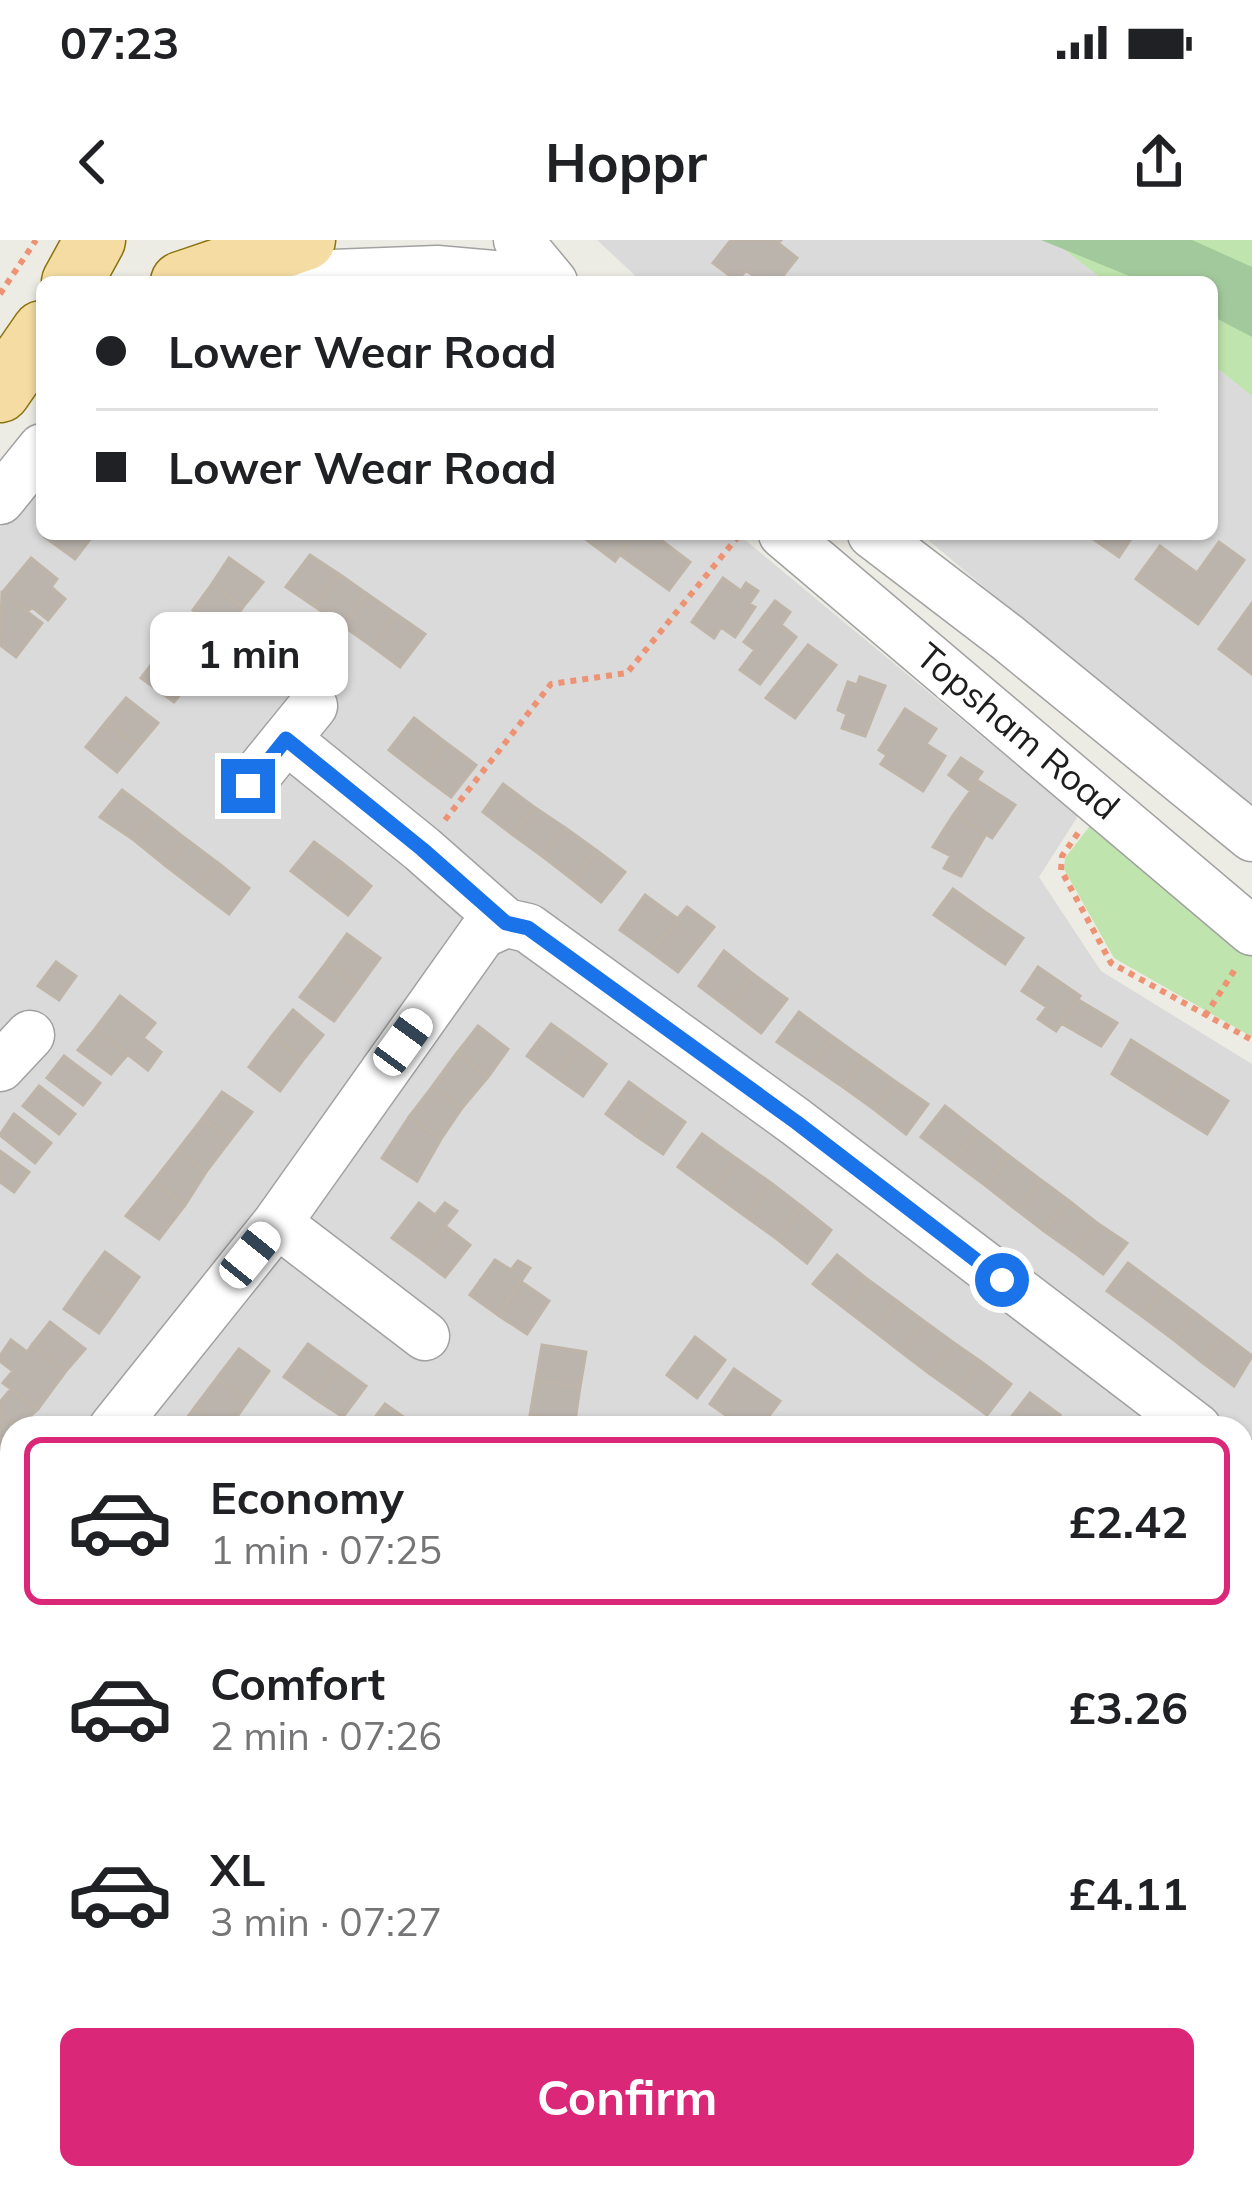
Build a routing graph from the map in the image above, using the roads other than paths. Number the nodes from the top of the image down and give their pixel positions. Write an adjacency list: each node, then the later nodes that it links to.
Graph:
1 (77, 240): 6 (main road)
2 (95, 240): 7 (main road)
3 (447, 240): 5 (street)
4 (237, 257): 5 (street)
5 (531, 270)
6 (70, 276)
7 (73, 276)
8 (36, 455): 9 (street)
9 (0, 500)
10 (790, 540): 13 (street, Topsham Road)
11 (880, 540): 12 (street, Topsham Road)
12 (1009, 638): 13 (street); 15 (street, Topsham Road)
13 (970, 688): 17 (street, Topsham Road)
14 (248, 786): 16 (street)
15 (1252, 837)
16 (506, 923): 18 (street); 21 (street)
17 (1245, 949)
18 (277, 1223): 19 (street); 20 (street)
19 (425, 1336)
20 (123, 1416)
21 (1181, 1416)

